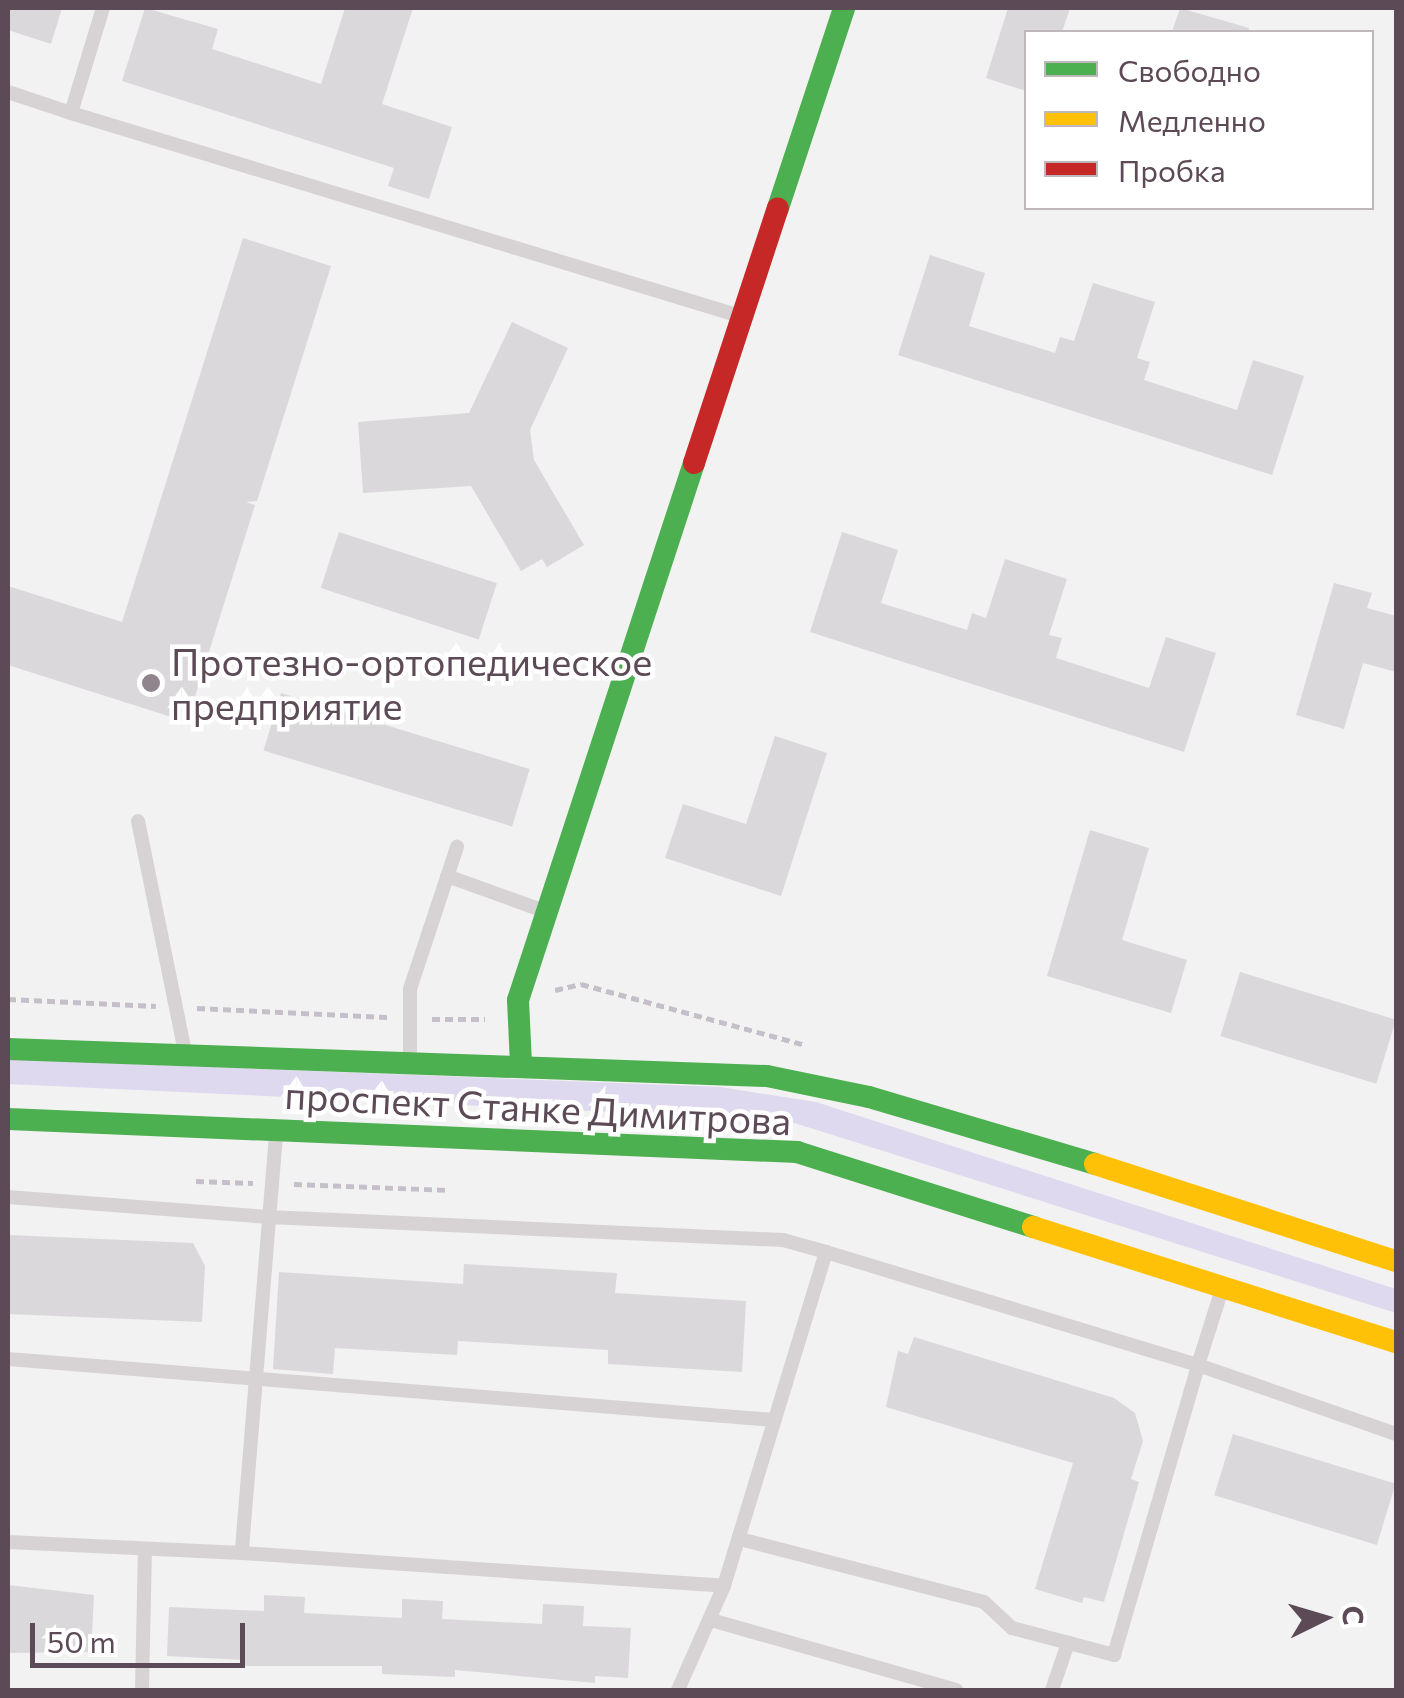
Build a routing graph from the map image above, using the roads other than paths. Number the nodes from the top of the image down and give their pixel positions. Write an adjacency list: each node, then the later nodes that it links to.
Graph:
1 (103, 8): 4 (lane)
2 (844, 8): 5 (main road)
3 (8, 92): 4 (lane)
4 (71, 112): 5 (lane)
5 (742, 317): 9 (main road)
6 (138, 821): 11 (lane)
7 (457, 846): 8 (lane)
8 (448, 876): 9 (lane); 12 (lane)
9 (548, 912): 13 (main road)
10 (8, 1049): 11 (main road, проспект Станке Димитрова)
11 (185, 1054): 12 (main road, проспект Станке Димитрова)
12 (410, 1060): 13 (main road, проспект Станке Димитрова)
13 (521, 1064): 19 (main road, проспект Станке Димитрова)
14 (8, 1119): 15 (main road, проспект Станке Димитрова)
15 (277, 1130): 17 (lane); 20 (main road, проспект Станке Димитрова)
16 (8, 1197): 17 (lane)
17 (268, 1217): 18 (lane); 24 (lane)
18 (826, 1252): 23 (lane); 25 (lane)
19 (1396, 1261)
20 (1222, 1290): 21 (main road, проспект Станке Димитрова); 23 (lane)
21 (1396, 1342)
22 (8, 1360): 24 (lane)
23 (1198, 1364): 26 (lane); 33 (lane)
24 (252, 1379): 25 (lane); 30 (lane)
25 (776, 1420): 27 (lane)
26 (1396, 1434)
27 (740, 1538): 31 (lane); 33 (lane)
28 (8, 1542): 29 (lane)
29 (145, 1550): 30 (lane); 34 (lane)
30 (242, 1553): 31 (lane)
31 (724, 1586): 32 (lane)
32 (712, 1620): 35 (lane); 36 (lane)
33 (1068, 1642): 37 (lane)
34 (142, 1690)
35 (678, 1690)
36 (956, 1690)
37 (1052, 1690)

